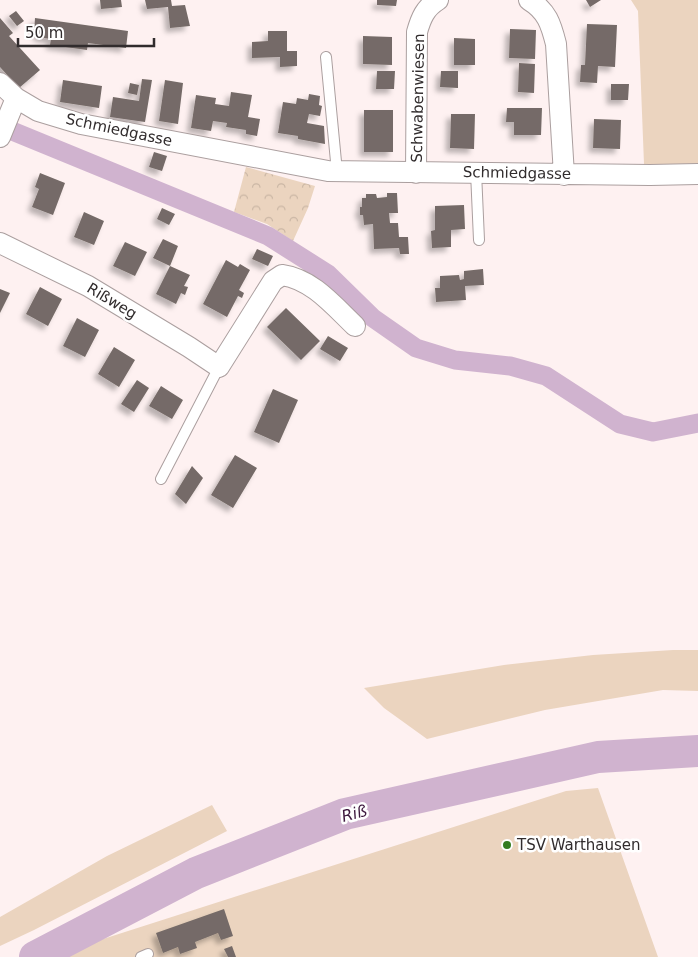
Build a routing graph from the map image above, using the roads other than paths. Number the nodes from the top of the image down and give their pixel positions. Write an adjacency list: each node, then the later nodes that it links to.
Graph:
1 (438, 0): 9 (street, Schwabenwiesen)
2 (529, 0): 11 (street)
3 (326, 58): 7 (lane)
4 (0, 83): 5 (street, Schmiedgasse)
5 (12, 106): 6 (street); 7 (street, Schmiedgasse)
6 (0, 137)
7 (337, 172): 9 (street, Schmiedgasse)
8 (476, 172): 9 (street, Schmiedgasse); 11 (street, Schmiedgasse); 12 (lane)
9 (416, 173)
10 (698, 174): 11 (street, Schmiedgasse)
11 (564, 175)
12 (479, 240)
13 (0, 244): 15 (street, Rißweg)
14 (355, 326): 15 (street)
15 (219, 367): 16 (lane)
16 (161, 478)

